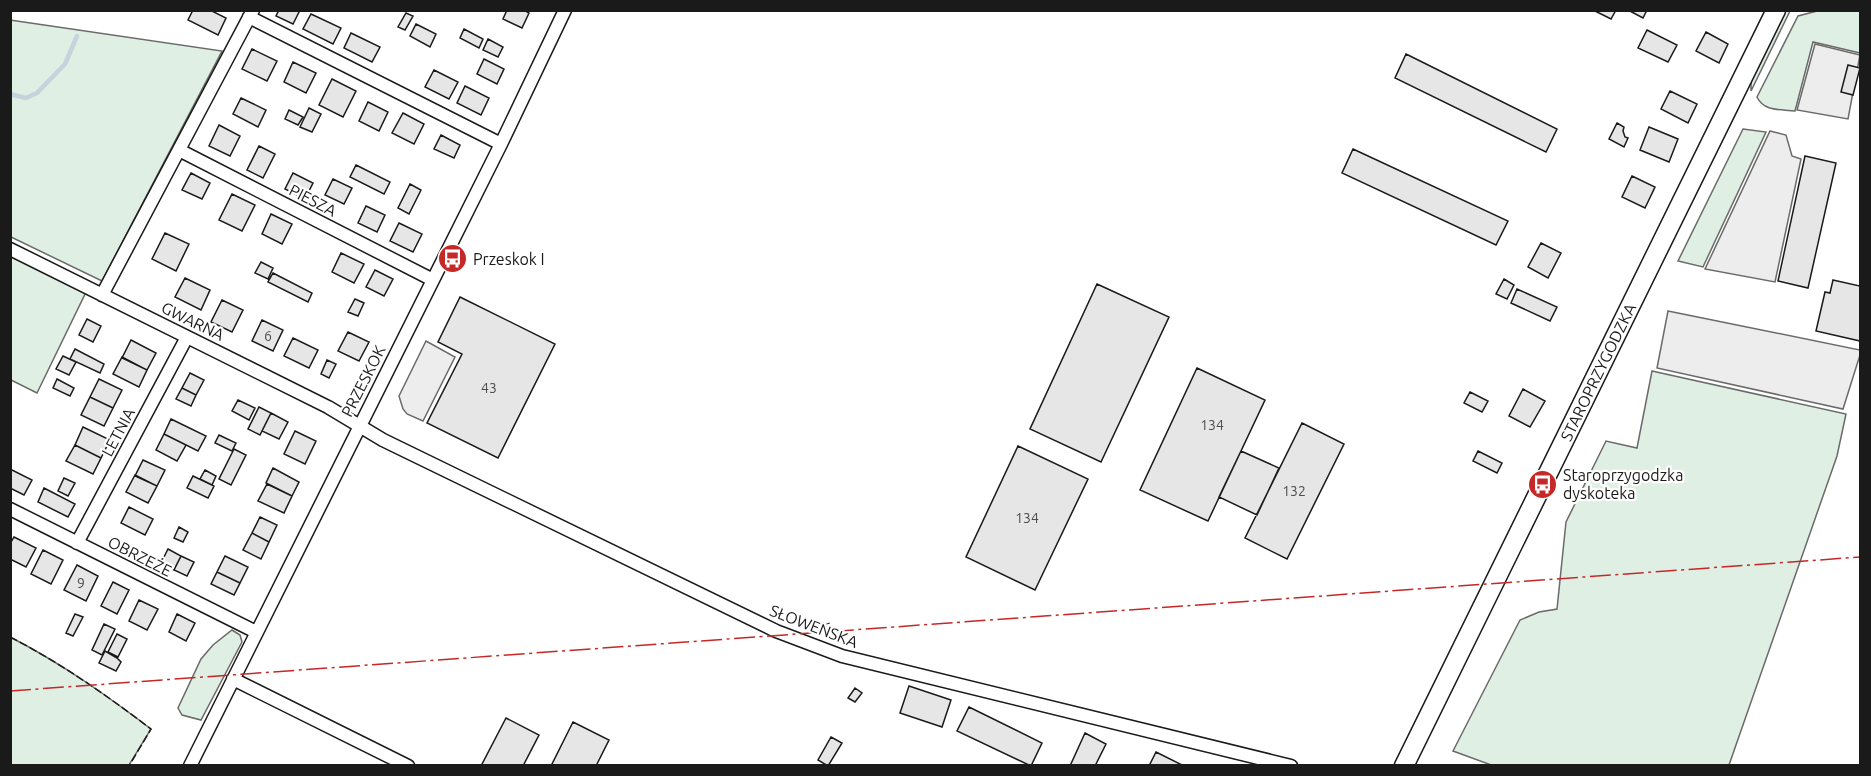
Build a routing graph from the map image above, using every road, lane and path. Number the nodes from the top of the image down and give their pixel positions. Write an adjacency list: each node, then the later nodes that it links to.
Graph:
1 (566, 10): 4 (street, PRZESKOK)
2 (1776, 10): 18 (street, STAROPRZYGODZKA)
3 (251, 14): 4 (street); 5 (street)
4 (501, 144): 7 (street, PRZESKOK)
5 (178, 150): 7 (street, PIESZA); 8 (street)
6 (10, 249): 8 (street, GWARNA)
7 (433, 280): 10 (street, PRZESKOK)
8 (102, 295): 9 (street, GWARNA)
9 (187, 337): 10 (street, GWARNA); 12 (street, LETNIA)
10 (359, 425): 13 (street, PRZESKOK); 17 (street, SŁOWEŃSKA)
11 (10, 509): 12 (street, OBRZEŻE)
12 (77, 543): 13 (street, OBRZEŻE)
13 (256, 632): 14 (street, PRZESKOK)
14 (233, 679): 15 (street, PRZESKOK); 16 (street)
15 (190, 765)
16 (408, 765)
17 (1291, 765)
18 (1404, 765)

